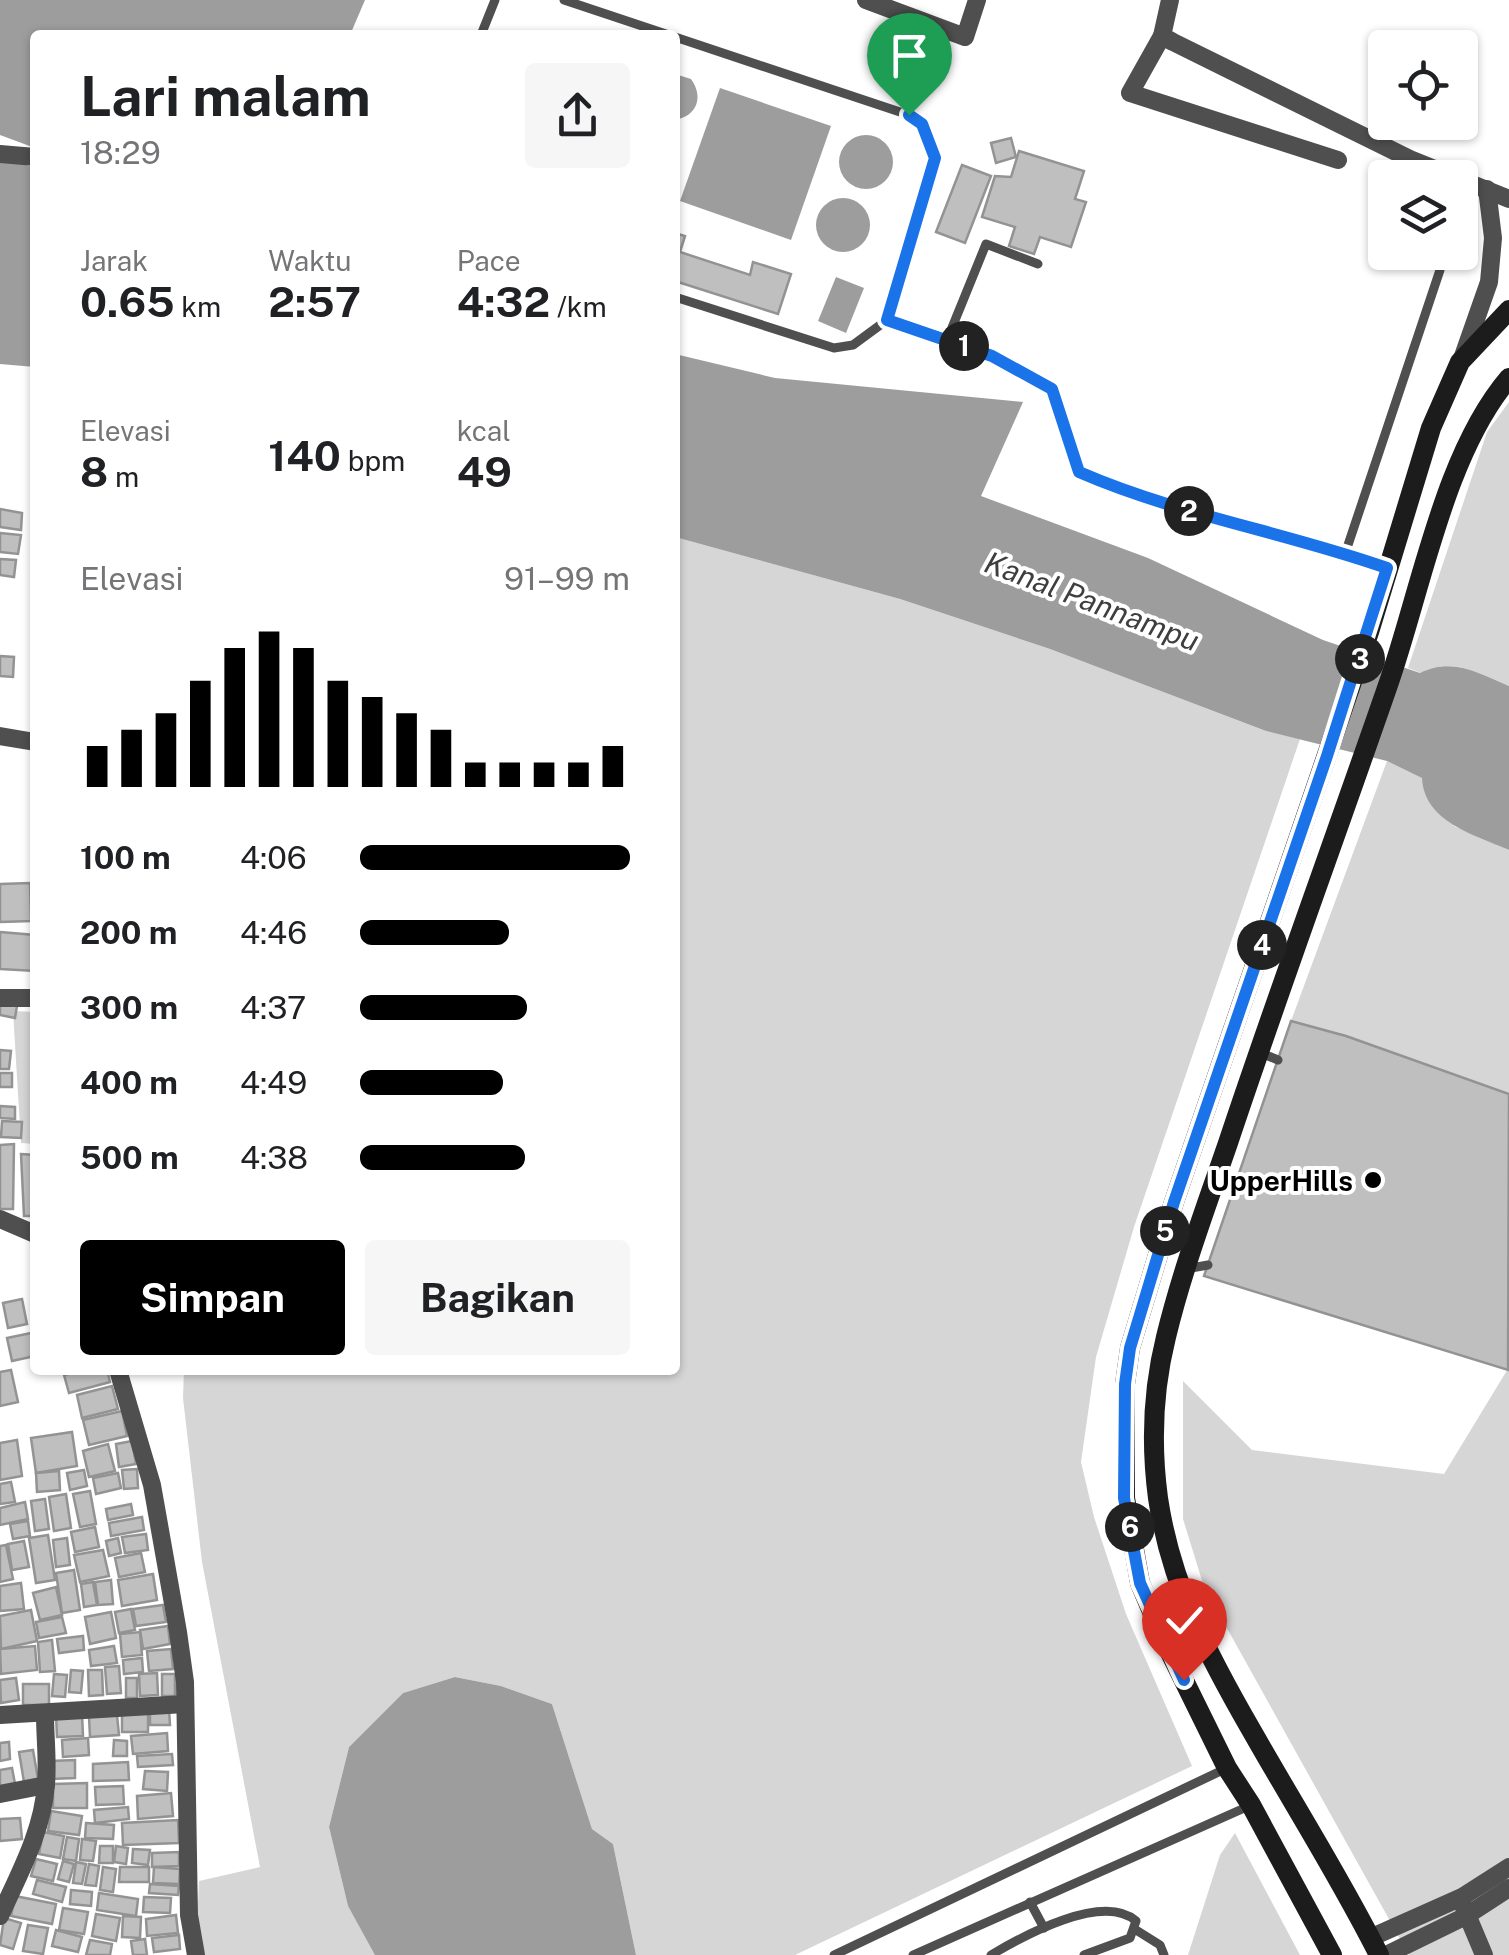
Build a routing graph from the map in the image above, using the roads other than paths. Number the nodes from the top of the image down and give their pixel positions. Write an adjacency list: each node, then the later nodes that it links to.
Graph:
1 (495, 0): 6 (lane)
2 (564, 0): 7 (lane)
3 (866, 0): 4 (street)
4 (976, 0)
5 (1170, 0): 8 (street)
6 (483, 30)
7 (654, 30)
8 (1162, 36): 12 (street); 13 (street)
9 (680, 39): 19 (lane)
10 (0, 154): 11 (street)
11 (30, 157)
12 (1338, 160)
13 (1488, 190): 14 (street); 21 (street)
14 (1509, 199)
15 (1038, 264): 20 (lane)
16 (1440, 270): 23 (lane)
17 (680, 299): 19 (lane)
18 (1509, 310): 21 (main road)
19 (887, 320): 20 (lane)
20 (947, 340): 23 (lane)
21 (1460, 362): 24 (main road)
22 (1509, 378): 32 (main road)
23 (1345, 554): 24 (lane)
24 (1387, 568): 37 (main road)
25 (0, 736): 26 (street)
26 (30, 741)
27 (0, 998): 28 (street)
28 (30, 998)
29 (0, 1220): 30 (street)
30 (30, 1232)
31 (1208, 1266): 32 (lane)
32 (1186, 1269): 49 (main road)
33 (119, 1375): 34 (street)
34 (185, 1704): 35 (street); 50 (street)
35 (45, 1714): 36 (street); 38 (street)
36 (0, 1716)
37 (1227, 1768): 40 (main road); 51 (lane)
38 (46, 1785): 39 (street); 45 (street)
39 (0, 1794)
40 (1251, 1805): 44 (lane); 56 (main road)
41 (1509, 1866): 43 (street)
42 (1509, 1888): 46 (street)
43 (1462, 1897): 46 (street); 49 (street)
44 (1030, 1902): 47 (lane); 52 (lane)
45 (0, 1916)
46 (1466, 1916): 49 (street); 57 (street)
47 (1044, 1928): 48 (lane); 53 (lane)
48 (1136, 1930): 54 (lane); 55 (lane)
49 (1378, 1949)
50 (196, 1955)
51 (834, 1955)
52 (913, 1955)
53 (991, 1955)
54 (1084, 1955)
55 (1164, 1955)
56 (1332, 1955)
57 (1484, 1955)

